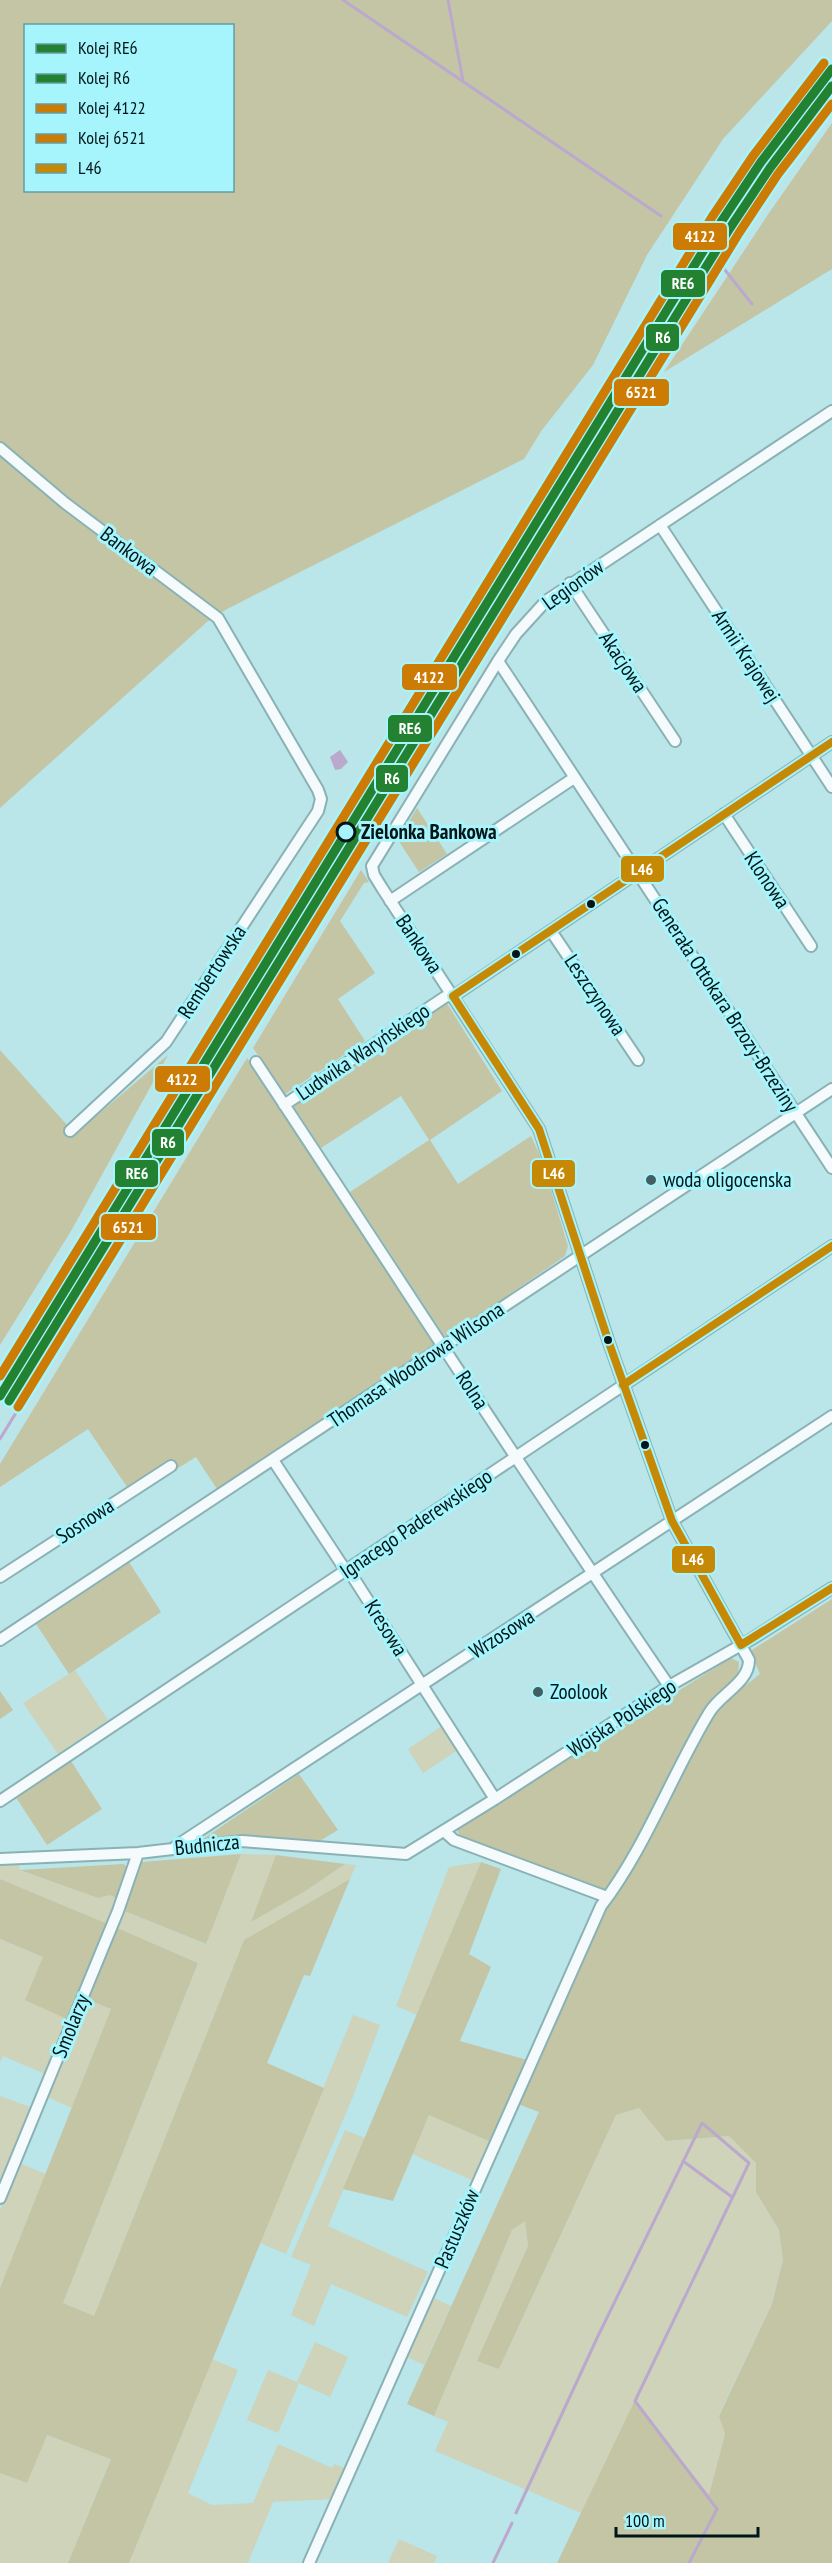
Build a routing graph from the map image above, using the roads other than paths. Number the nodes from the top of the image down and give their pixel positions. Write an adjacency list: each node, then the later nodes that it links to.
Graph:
1 (831, 412): 3 (street, Legionów)
2 (0, 448): 11 (street, Bankowa)
3 (660, 525): 4 (street, Legionów); 8 (street, Armii Krajowej)
4 (570, 583): 5 (street, Legionów); 6 (street, Akacjowa)
5 (498, 661): 9 (street, Generała Ottokara Brzozy-Brzeziny); 13 (street, Legionów)
6 (675, 741)
7 (832, 742): 8 (street, Ludwika Waryńskiego)
8 (812, 756): 10 (street, Armii Krajowej); 12 (street, Ludwika Waryńskiego)
9 (574, 778): 14 (street, Generała Ottokara Brzozy-Brzeziny); 15 (street)
10 (832, 787)
11 (318, 790): 24 (street, Rembertowska)
12 (724, 814): 14 (street, Ludwika Waryńskiego); 17 (street, Klonowa)
13 (372, 866): 15 (street, Bankowa)
14 (638, 872): 16 (street, Ludwika Waryńskiego); 23 (street, Generała Ottokara Brzozy-Brzeziny)
15 (390, 901): 18 (street, Bankowa)
16 (551, 931): 18 (street, Ludwika Waryńskiego); 19 (street, Leszczynowa)
17 (811, 946)
18 (453, 996): 22 (street, Ludwika Waryńskiego); 27 (street, Bankowa)
19 (638, 1060)
20 (256, 1062): 22 (street, Rolna)
21 (832, 1089): 23 (street, Thomasa Woodrowa Wilsona)
22 (284, 1105): 28 (street, Rolna)
23 (795, 1113): 25 (street, Generała Ottokara Brzozy-Brzeziny); 27 (street, Thomasa Woodrowa Wilsona)
24 (70, 1131)
25 (832, 1168)
26 (832, 1246): 29 (street, Ignacego Paderewskiego)
27 (580, 1256): 28 (street, Thomasa Woodrowa Wilsona); 29 (street, Bankowa)
28 (445, 1347): 31 (street, Rolna); 32 (street, Thomasa Woodrowa Wilsona)
29 (623, 1385): 31 (street, Ignacego Paderewskiego); 34 (street, Bankowa)
30 (832, 1416): 34 (street, Wrzosowa)
31 (515, 1458): 35 (street, Ignacego Paderewskiego); 36 (street, Rolna)
32 (273, 1460): 35 (street, Kresowa); 39 (street, Thomasa Woodrowa Wilsona)
33 (171, 1466): 37 (street, Sosnowa)
34 (672, 1521): 36 (street, Wrzosowa); 40 (street, Bankowa)
35 (347, 1569): 41 (street, Kresowa); 44 (street, Ignacego Paderewskiego)
36 (592, 1572): 41 (street, Wrzosowa); 42 (street, Rolna)
37 (0, 1577)
38 (832, 1588): 40 (street, Wojska Polskiego)
39 (0, 1640)
40 (741, 1645): 42 (street, Wojska Polskiego); 50 (street, Pastuszków)
41 (422, 1685): 43 (street, Kresowa); 46 (street, Wrzosowa)
42 (669, 1686): 43 (street, Wojska Polskiego)
43 (495, 1799): 45 (street, Wojska Polskiego)
44 (0, 1801)
45 (444, 1831): 47 (street, Wojska Polskiego); 50 (street)
46 (171, 1849): 47 (street, Budnicza); 48 (street, Budnicza)
47 (414, 1850)
48 (138, 1853): 49 (street, Budnicza); 51 (street, Smolarzy)
49 (0, 1859)
50 (607, 1897): 52 (street, Pastuszków)
51 (0, 2198)
52 (309, 2563)

